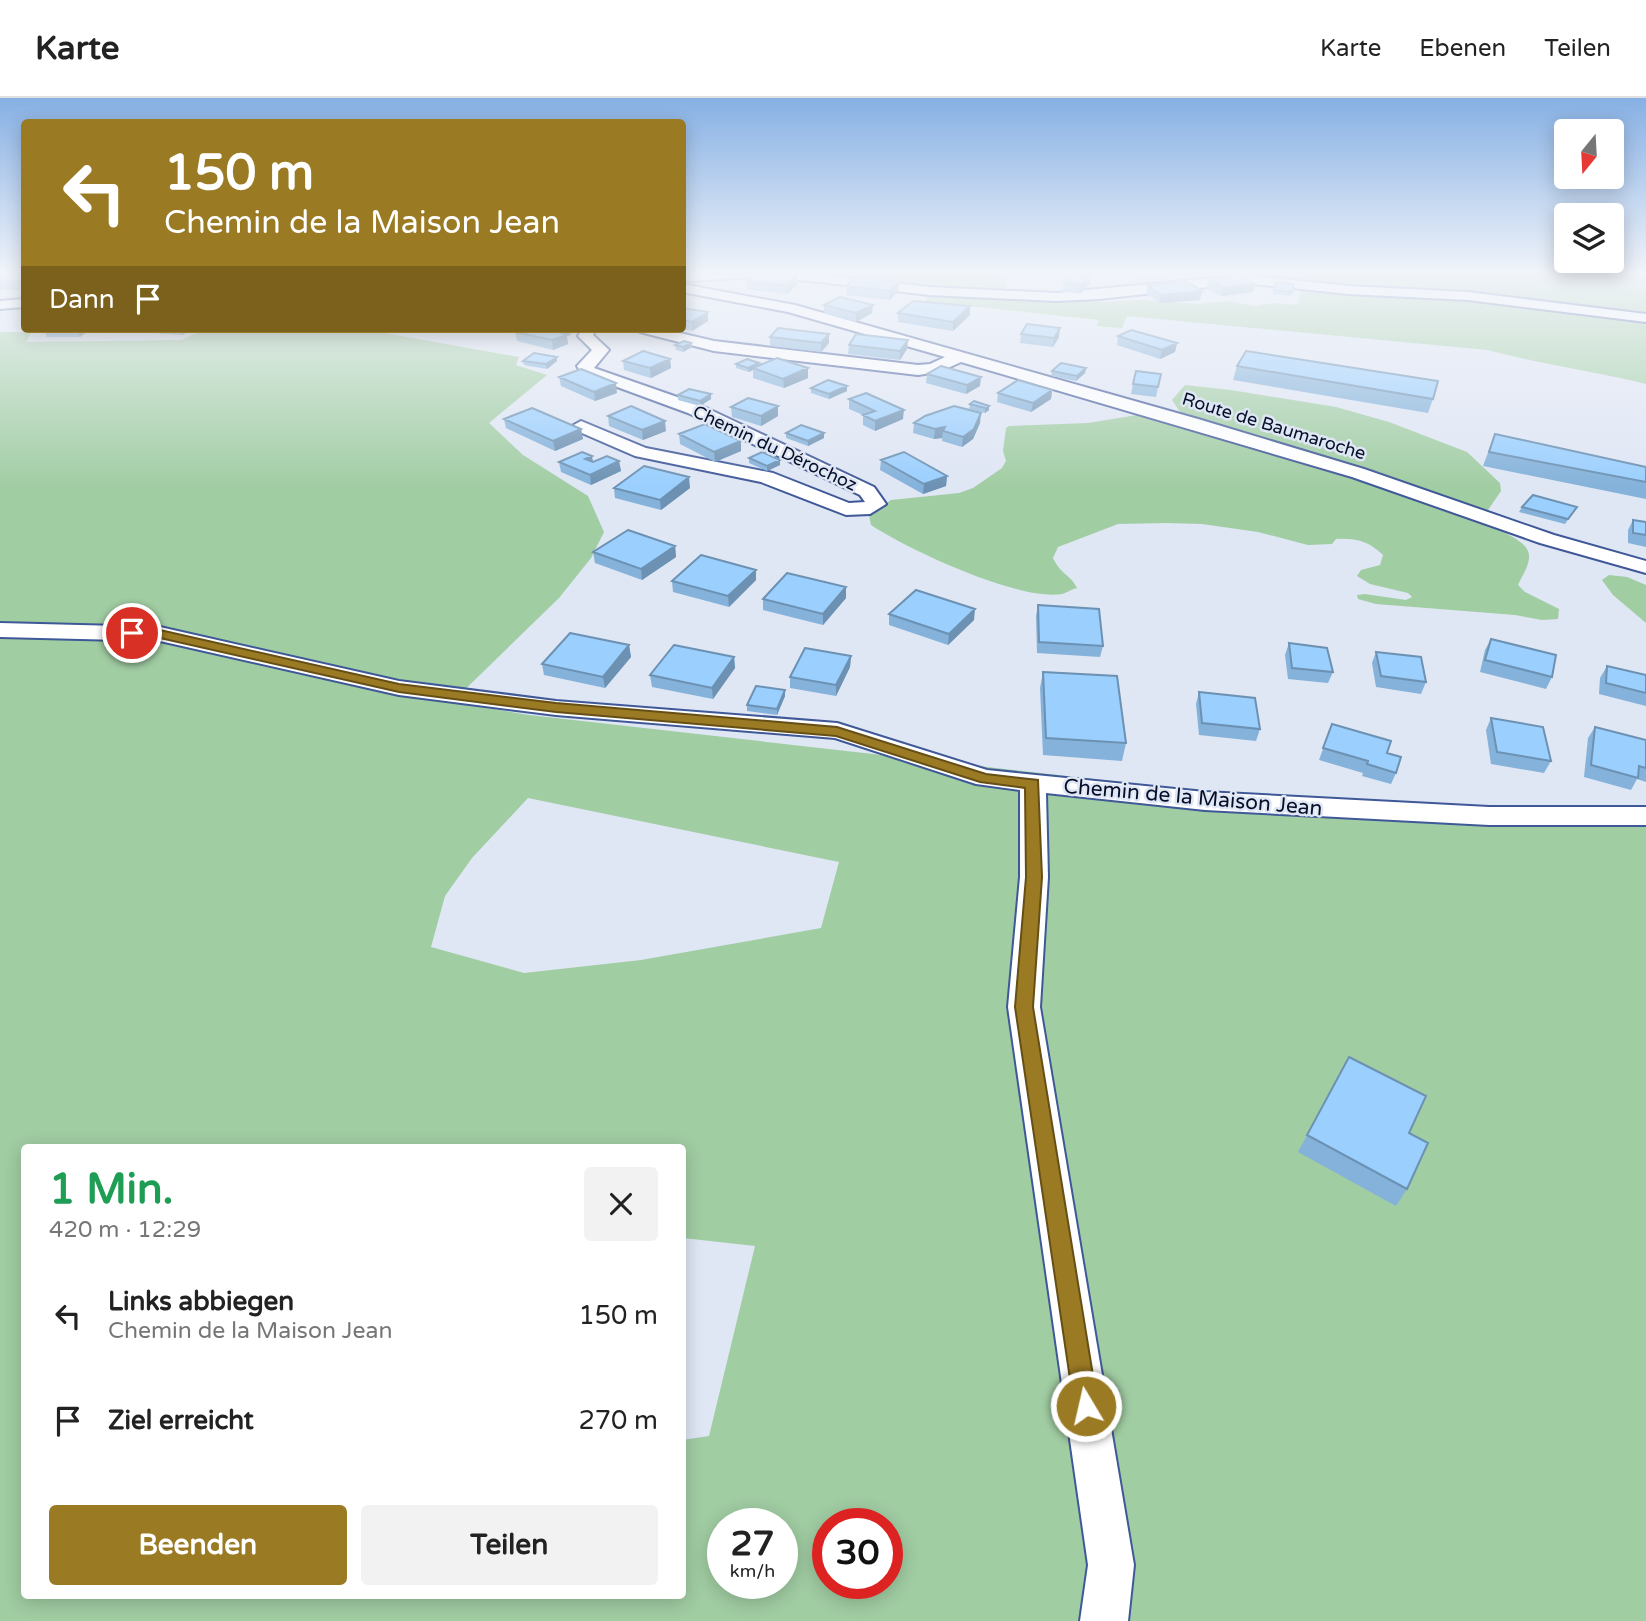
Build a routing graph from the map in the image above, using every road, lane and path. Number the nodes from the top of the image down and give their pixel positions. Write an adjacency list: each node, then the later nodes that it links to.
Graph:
1 (596, 346): 5 (street, Chemin du Dérochoz)
2 (715, 346): 4 (street)
3 (926, 346): 4 (street, Route de Baumaroche)
4 (961, 356): 6 (street, Route de Baumaroche)
5 (581, 426)
6 (1646, 568)
7 (0, 630): 8 (street, Chemin de la Maison Jean)
8 (1033, 784): 9 (street, Chemin de la Maison Jean); 10 (street)
9 (1646, 816)
10 (1104, 1621)

